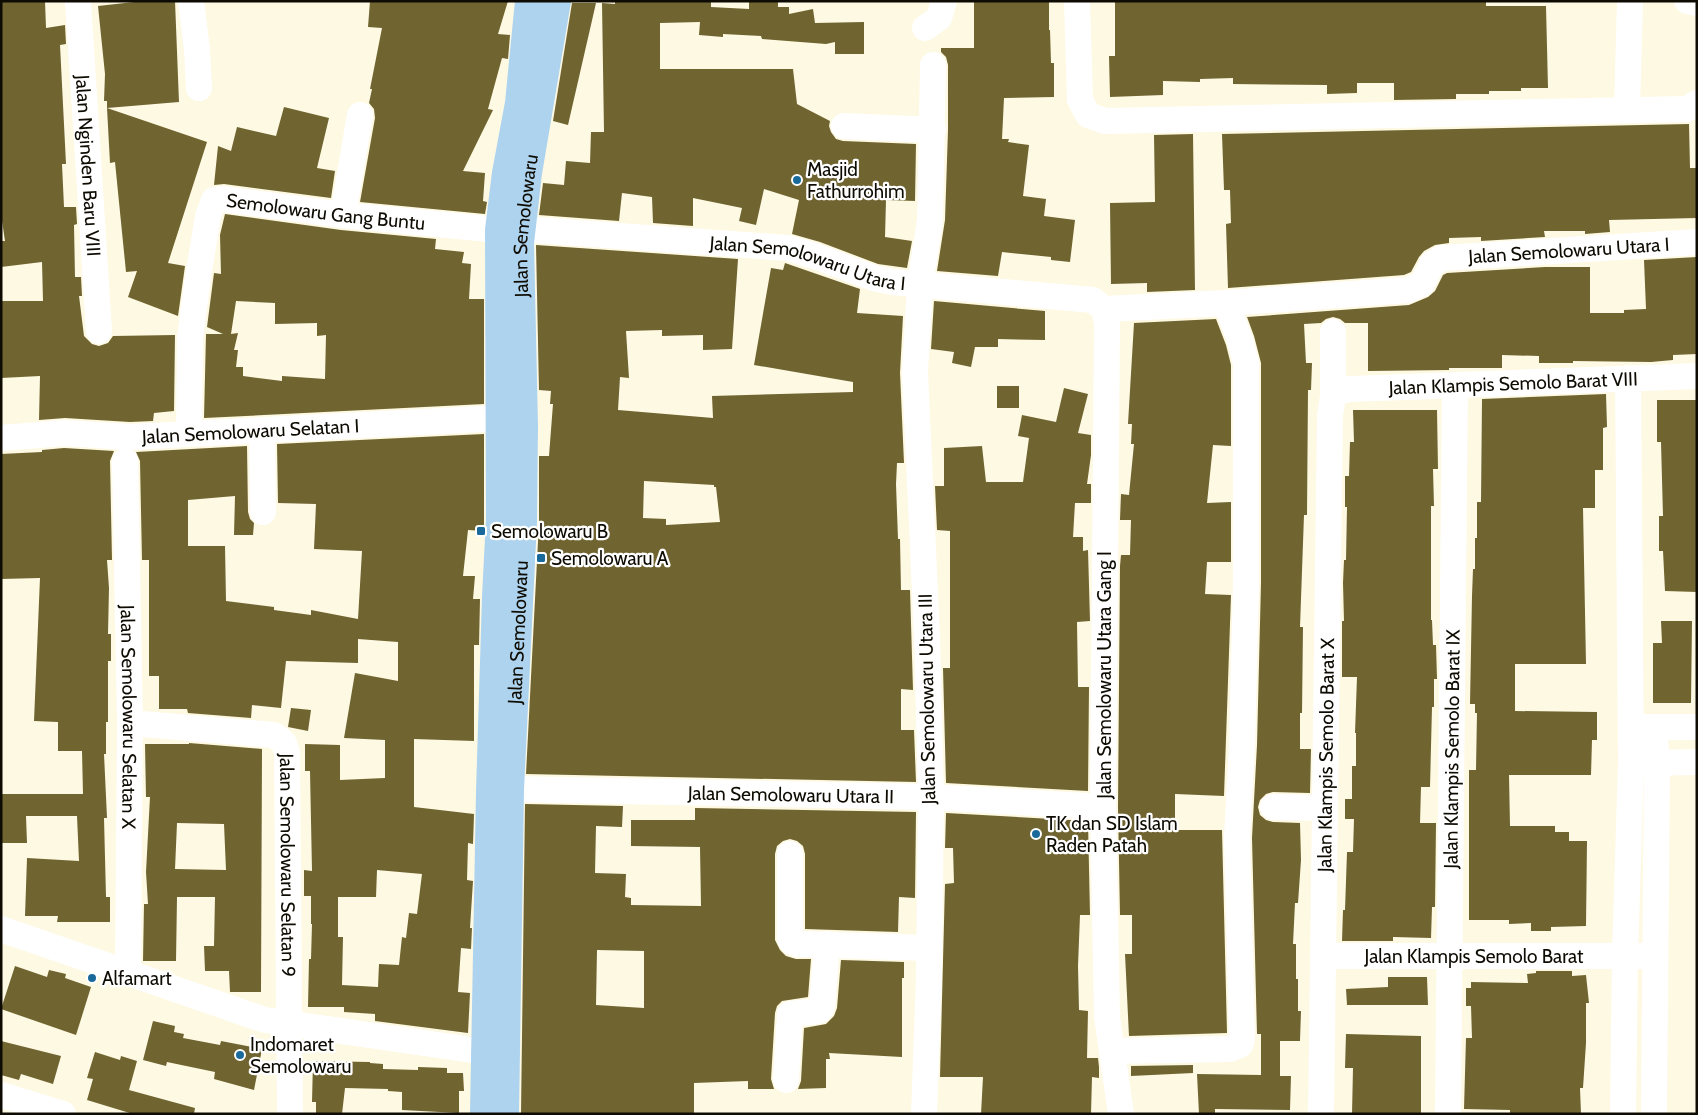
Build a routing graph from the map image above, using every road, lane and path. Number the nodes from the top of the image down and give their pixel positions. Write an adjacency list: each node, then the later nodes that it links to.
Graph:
1 (78, 1): 24 (street, Jalan Nginden Baru VIII)
2 (191, 1): 12 (street)
3 (529, 1): 19 (main road, Jalan Semolowaru)
4 (557, 1): 19 (main road, Jalan Semolowaru)
5 (944, 1): 10 (street)
6 (1077, 1): 14 (street)
7 (1630, 1): 14 (street)
8 (1687, 1): 9 (street)
9 (1697, 3)
10 (925, 28)
11 (934, 65): 17 (street, Jalan Semolowaru Utara III)
12 (199, 88)
13 (1697, 102): 14 (street)
14 (1627, 110)
15 (360, 115): 18 (street)
16 (844, 126): 17 (street)
17 (933, 130): 21 (street, Jalan Semolowaru Utara III)
18 (343, 215): 19 (street, Semolowaru Gang Buntu); 32 (street, Semolowaru Gang Buntu)
19 (510, 229): 21 (street, Jalan Semolowaru Utara I); 30 (main road, Jalan Semolowaru); 36 (main road, Jalan Semolowaru)
20 (1697, 242): 22 (street, Jalan Semolowaru Utara I)
21 (920, 285): 23 (street, Jalan Semolowaru Utara I); 43 (street, Jalan Semolowaru Utara III)
22 (1226, 303): 23 (street, Jalan Semolowaru Utara I); 57 (street)
23 (1099, 304): 44 (street, Jalan Semolowaru Utara Gang I)
24 (99, 330)
25 (1333, 332): 29 (street, Jalan Klampis Semolo Barat X)
26 (1697, 376): 27 (street, Jalan Klampis Semolo Barat VIII)
27 (1628, 378): 28 (street, Jalan Klampis Semolo Barat VIII); 38 (street)
28 (1456, 385): 29 (street, Jalan Klampis Semolo Barat VIII); 54 (street, Jalan Klampis Semolo Barat IX)
29 (1333, 396): 46 (street, Jalan Klampis Semolo Barat X)
30 (500, 418): 31 (street, Jalan Semolowaru Selatan I); 36 (main road, Jalan Semolowaru)
31 (262, 430): 32 (street, Jalan Semolowaru Selatan I); 35 (street)
32 (189, 433): 33 (street, Jalan Semolowaru Selatan I)
33 (1, 438)
34 (125, 461): 37 (street, Jalan Semolowaru Selatan X)
35 (263, 512)
36 (512, 520): 42 (main road, Jalan Semolowaru); 58 (main road, Jalan Semolowaru)
37 (130, 724): 55 (street, Jalan Semolowaru Selatan X); 56 (street, Jalan Semolowaru Selatan 9)
38 (1642, 727): 39 (street); 40 (street)
39 (1697, 727)
40 (1644, 762): 41 (street); 51 (street); 53 (street)
41 (1697, 762)
42 (510, 789): 43 (street, Jalan Semolowaru Utara II); 58 (main road, Jalan Semolowaru)
43 (931, 797): 44 (street, Jalan Semolowaru Utara II); 50 (street, Jalan Semolowaru Utara III)
44 (1103, 807): 57 (street, Jalan Semolowaru Utara Gang I)
45 (1273, 807): 46 (street)
46 (1325, 808): 52 (street, Jalan Klampis Semolo Barat X)
47 (790, 854): 49 (street)
48 (1, 929): 55 (street)
49 (827, 944): 50 (street); 59 (street)
50 (929, 948): 65 (street, Jalan Semolowaru Utara III)
51 (1655, 955): 53 (street, Jalan Klampis Semolo Barat); 70 (street)
52 (1323, 956): 54 (street, Jalan Klampis Semolo Barat); 67 (street, Jalan Klampis Semolo Barat X)
53 (1625, 956): 54 (street, Jalan Klampis Semolo Barat); 69 (street)
54 (1449, 957): 68 (street, Jalan Klampis Semolo Barat IX)
55 (128, 973): 56 (street)
56 (289, 1024): 58 (street); 62 (street)
57 (1112, 1051): 66 (street, Jalan Semolowaru Utara Gang I)
58 (496, 1053): 63 (main road, Jalan Semolowaru); 64 (main road, Jalan Semolowaru)
59 (786, 1080)
60 (1, 1095): 61 (street)
61 (63, 1114)
62 (290, 1114)
63 (484, 1114)
64 (505, 1114)
65 (924, 1114)
66 (1121, 1114)
67 (1322, 1114)
68 (1448, 1114)
69 (1622, 1114)
70 (1654, 1114)

